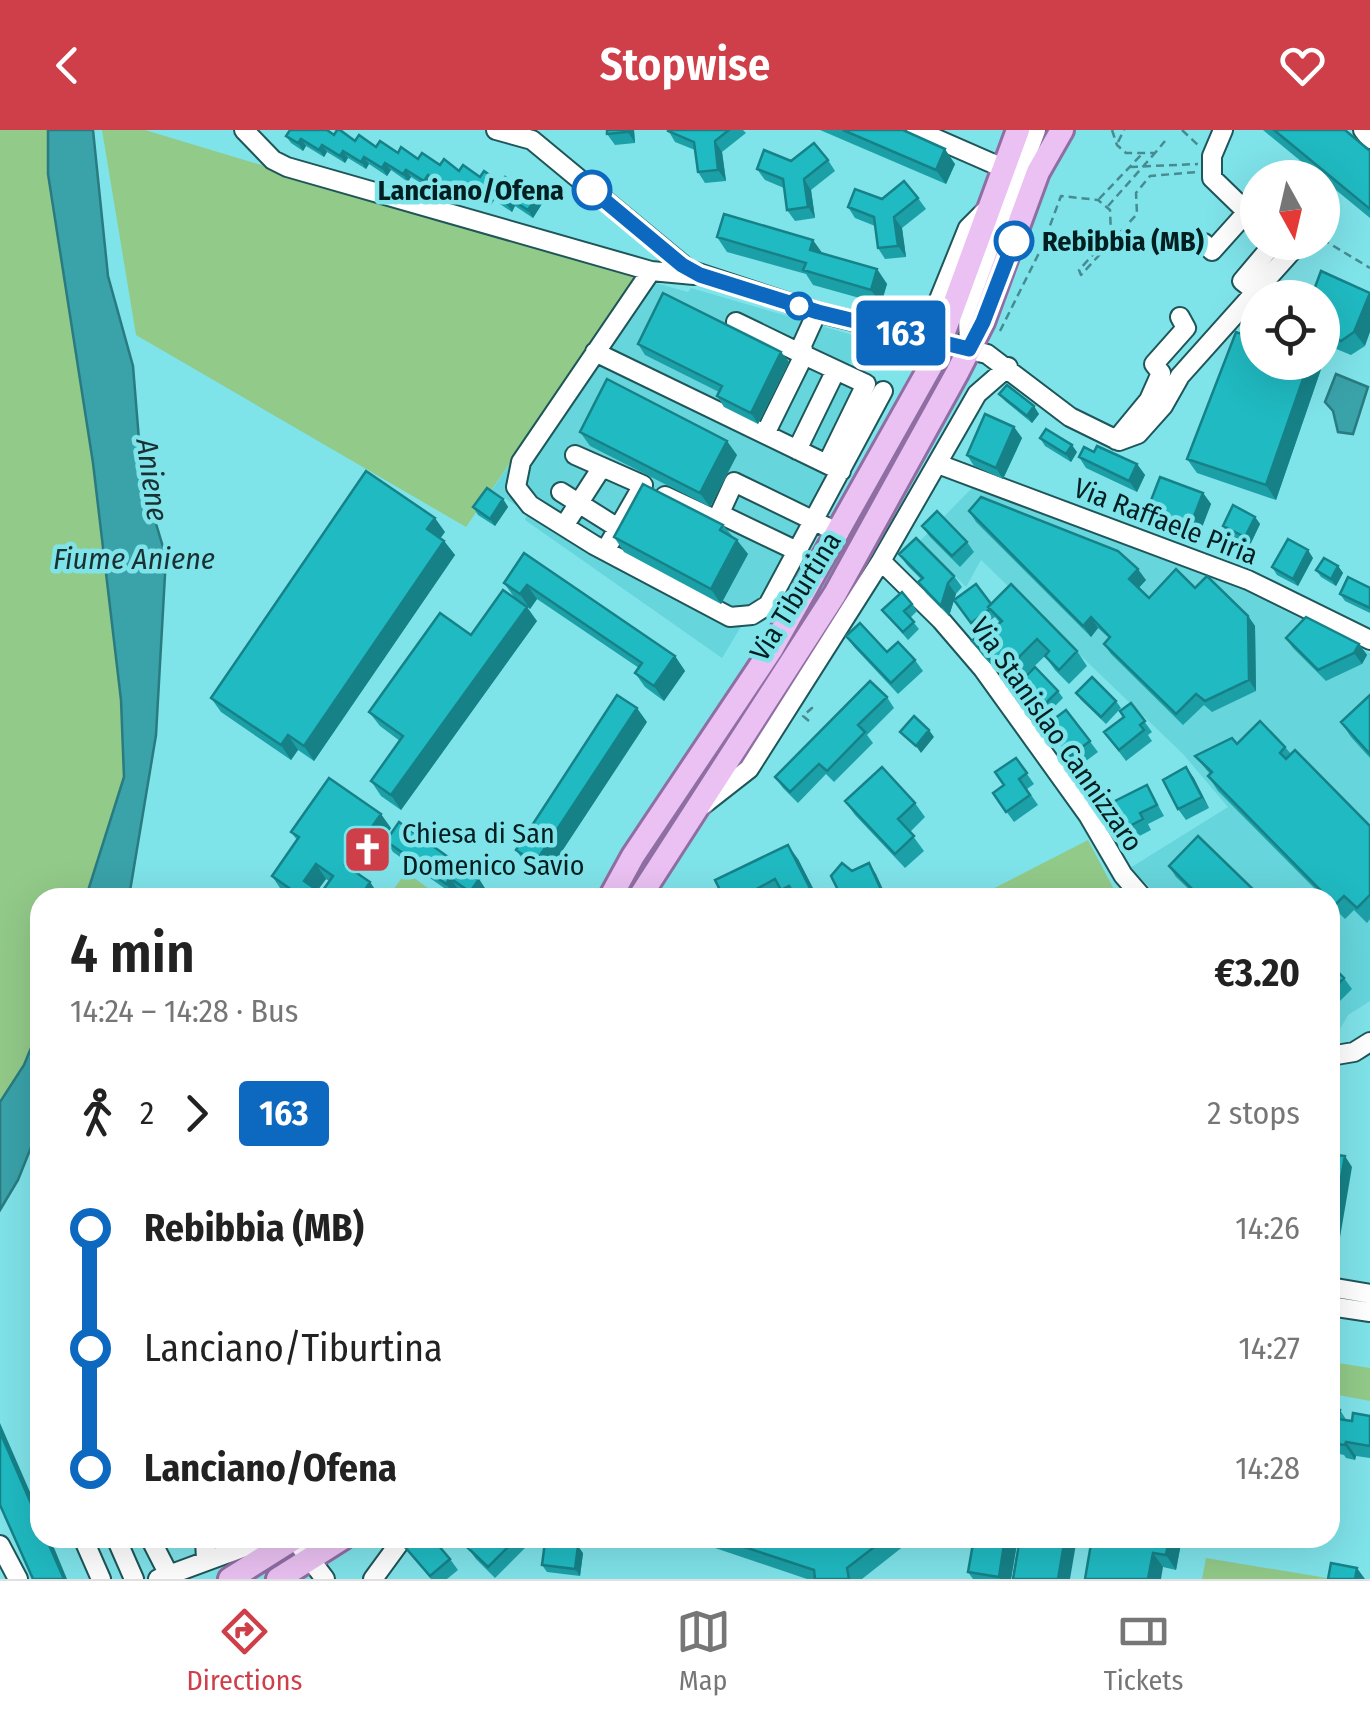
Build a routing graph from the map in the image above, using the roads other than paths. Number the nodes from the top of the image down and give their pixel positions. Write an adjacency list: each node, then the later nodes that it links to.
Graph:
1 (244, 130): 14 (street)
2 (496, 130): 9 (street)
3 (916, 130): 11 (street)
4 (1018, 130): 11 (main road, Via Tiburtina)
5 (1036, 130): 17 (street, Via Tiburtina)
6 (1062, 130): 21 (main road)
7 (1223, 130): 12 (street)
8 (1363, 130): 10 (street)
9 (528, 135): 15 (street)
10 (1370, 139)
11 (1003, 168): 20 (main road, Via Tiburtina)
12 (1204, 243)
13 (1285, 260): 28 (street)
14 (651, 271): 15 (street); 22 (street)
15 (700, 275): 16 (street)
16 (818, 312): 20 (street); 23 (street)
17 (968, 313): 20 (street, Via Tiburtina); 21 (street, Via Tiburtina)
18 (1180, 317): 28 (street)
19 (736, 322): 23 (street)
20 (940, 342): 21 (street); 41 (main road, Via Tiburtina)
21 (978, 351): 24 (street); 46 (main road, Via Tiburtina)
22 (595, 352): 27 (street); 39 (street)
23 (804, 354): 25 (street); 27 (street)
24 (1008, 367): 28 (street); 31 (street, Via Tiburtina)
25 (836, 370): 29 (street); 33 (street)
26 (882, 391): 33 (street)
27 (766, 434): 29 (street)
28 (1119, 441)
29 (798, 450): 33 (street)
30 (575, 456): 32 (street)
31 (938, 464): 44 (street, Via Tiburtina); 45 (street, Via Raffaele Piria)
32 (602, 467): 34 (street); 36 (street)
33 (834, 467): 38 (street)
34 (643, 486): 37 (street); 40 (street)
35 (561, 492): 36 (street)
36 (578, 504): 39 (street); 40 (street)
37 (718, 517): 38 (street); 43 (street)
38 (814, 519): 41 (street); 43 (street)
39 (564, 526): 42 (street)
40 (618, 528): 42 (street)
41 (839, 533): 47 (main road, Via Tiburtina)
42 (606, 551): 43 (street)
43 (797, 551)
44 (881, 561): 46 (street, Via Tiburtina); 49 (street, Via Stanislao Cannizzaro)
45 (1370, 640)
46 (692, 814): 48 (main road, Via Tiburtina)
47 (615, 888)
48 (645, 888)
49 (1134, 888)
50 (1370, 1042): 51 (street)
51 (1340, 1054)
52 (1340, 1289): 53 (street)
53 (1370, 1294)
54 (1340, 1308): 55 (street)
55 (1370, 1312)
56 (0, 1545): 70 (street)
57 (87, 1548): 71 (street)
58 (120, 1548): 72 (street)
59 (153, 1548): 69 (street)
60 (205, 1548): 66 (street)
61 (253, 1548): 66 (street)
62 (258, 1548): 73 (main road)
63 (303, 1548): 67 (street)
64 (336, 1548): 67 (main road)
65 (395, 1548): 68 (street)
66 (206, 1562): 69 (street)
67 (323, 1572): 74 (main road)
68 (372, 1575)
69 (163, 1577)
70 (18, 1579)
71 (101, 1579)
72 (134, 1579)
73 (230, 1579)
74 (278, 1579)

